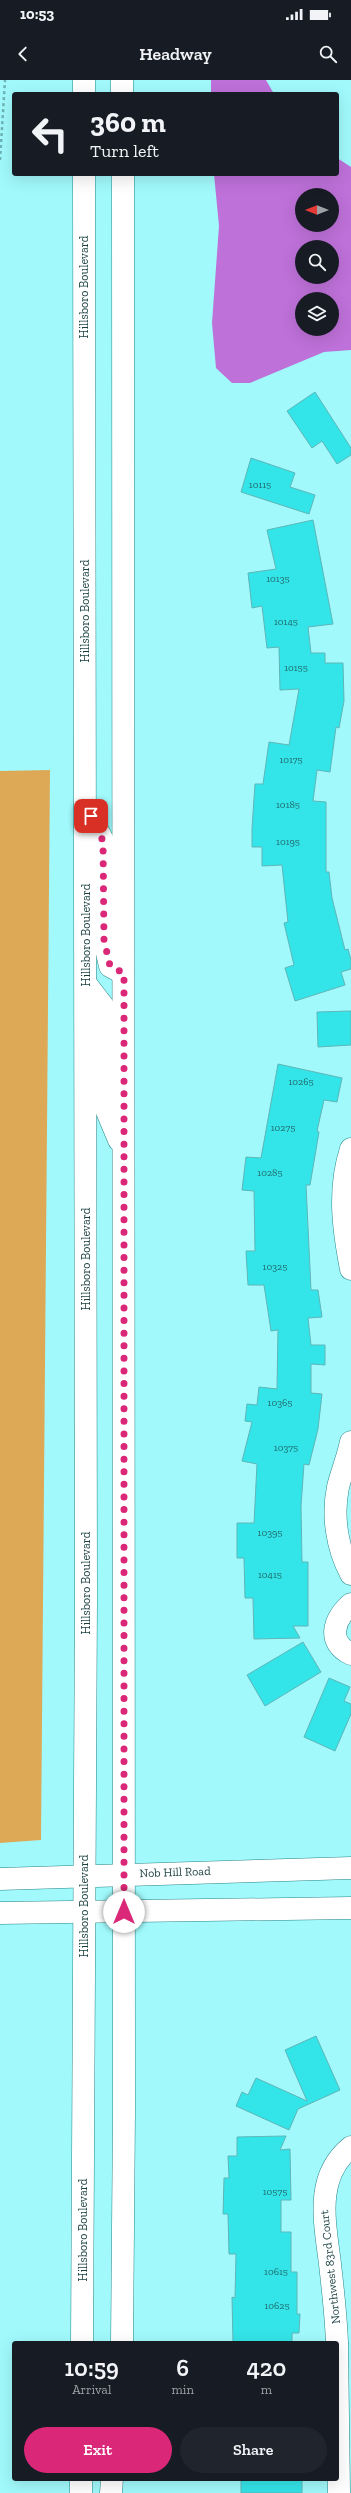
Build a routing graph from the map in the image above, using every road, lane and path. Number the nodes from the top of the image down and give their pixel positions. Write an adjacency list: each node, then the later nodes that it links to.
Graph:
1 (5, 80): 6 (path)
2 (84, 80): 4 (street)
3 (122, 80): 5 (street)
4 (84, 92)
5 (122, 92)
6 (0, 160)
7 (84, 176): 9 (street, Hillsboro Boulevard)
8 (123, 176): 10 (street)
9 (85, 804): 10 (street); 11 (street, Hillsboro Boulevard)
10 (124, 973): 13 (street)
11 (86, 984): 13 (street); 21 (street, Hillsboro Boulevard)
12 (351, 1149): 14 (street)
13 (123, 1150): 20 (street)
14 (351, 1269)
15 (351, 1442): 16 (street)
16 (351, 1574)
17 (351, 1604): 18 (street)
18 (351, 1654)
19 (351, 1868): 20 (street, Nob Hill Road)
20 (124, 1874): 21 (street, Nob Hill Road); 25 (street)
21 (84, 1875): 22 (street, Nob Hill Road); 24 (street, Hillsboro Boulevard)
22 (0, 1879)
23 (351, 1908): 25 (street)
24 (84, 1911): 25 (street); 26 (street); 28 (street, Hillsboro Boulevard)
25 (124, 1912): 29 (street)
26 (0, 1913)
27 (349, 2149): 30 (street, Northwest 83rd Court)
28 (82, 2341)
29 (122, 2341)
30 (337, 2341)
31 (339, 2409): 36 (street, Northwest 83rd Court)
32 (81, 2481): 34 (street)
33 (112, 2481): 35 (street)
34 (81, 2493)
35 (111, 2493)
36 (339, 2493)

